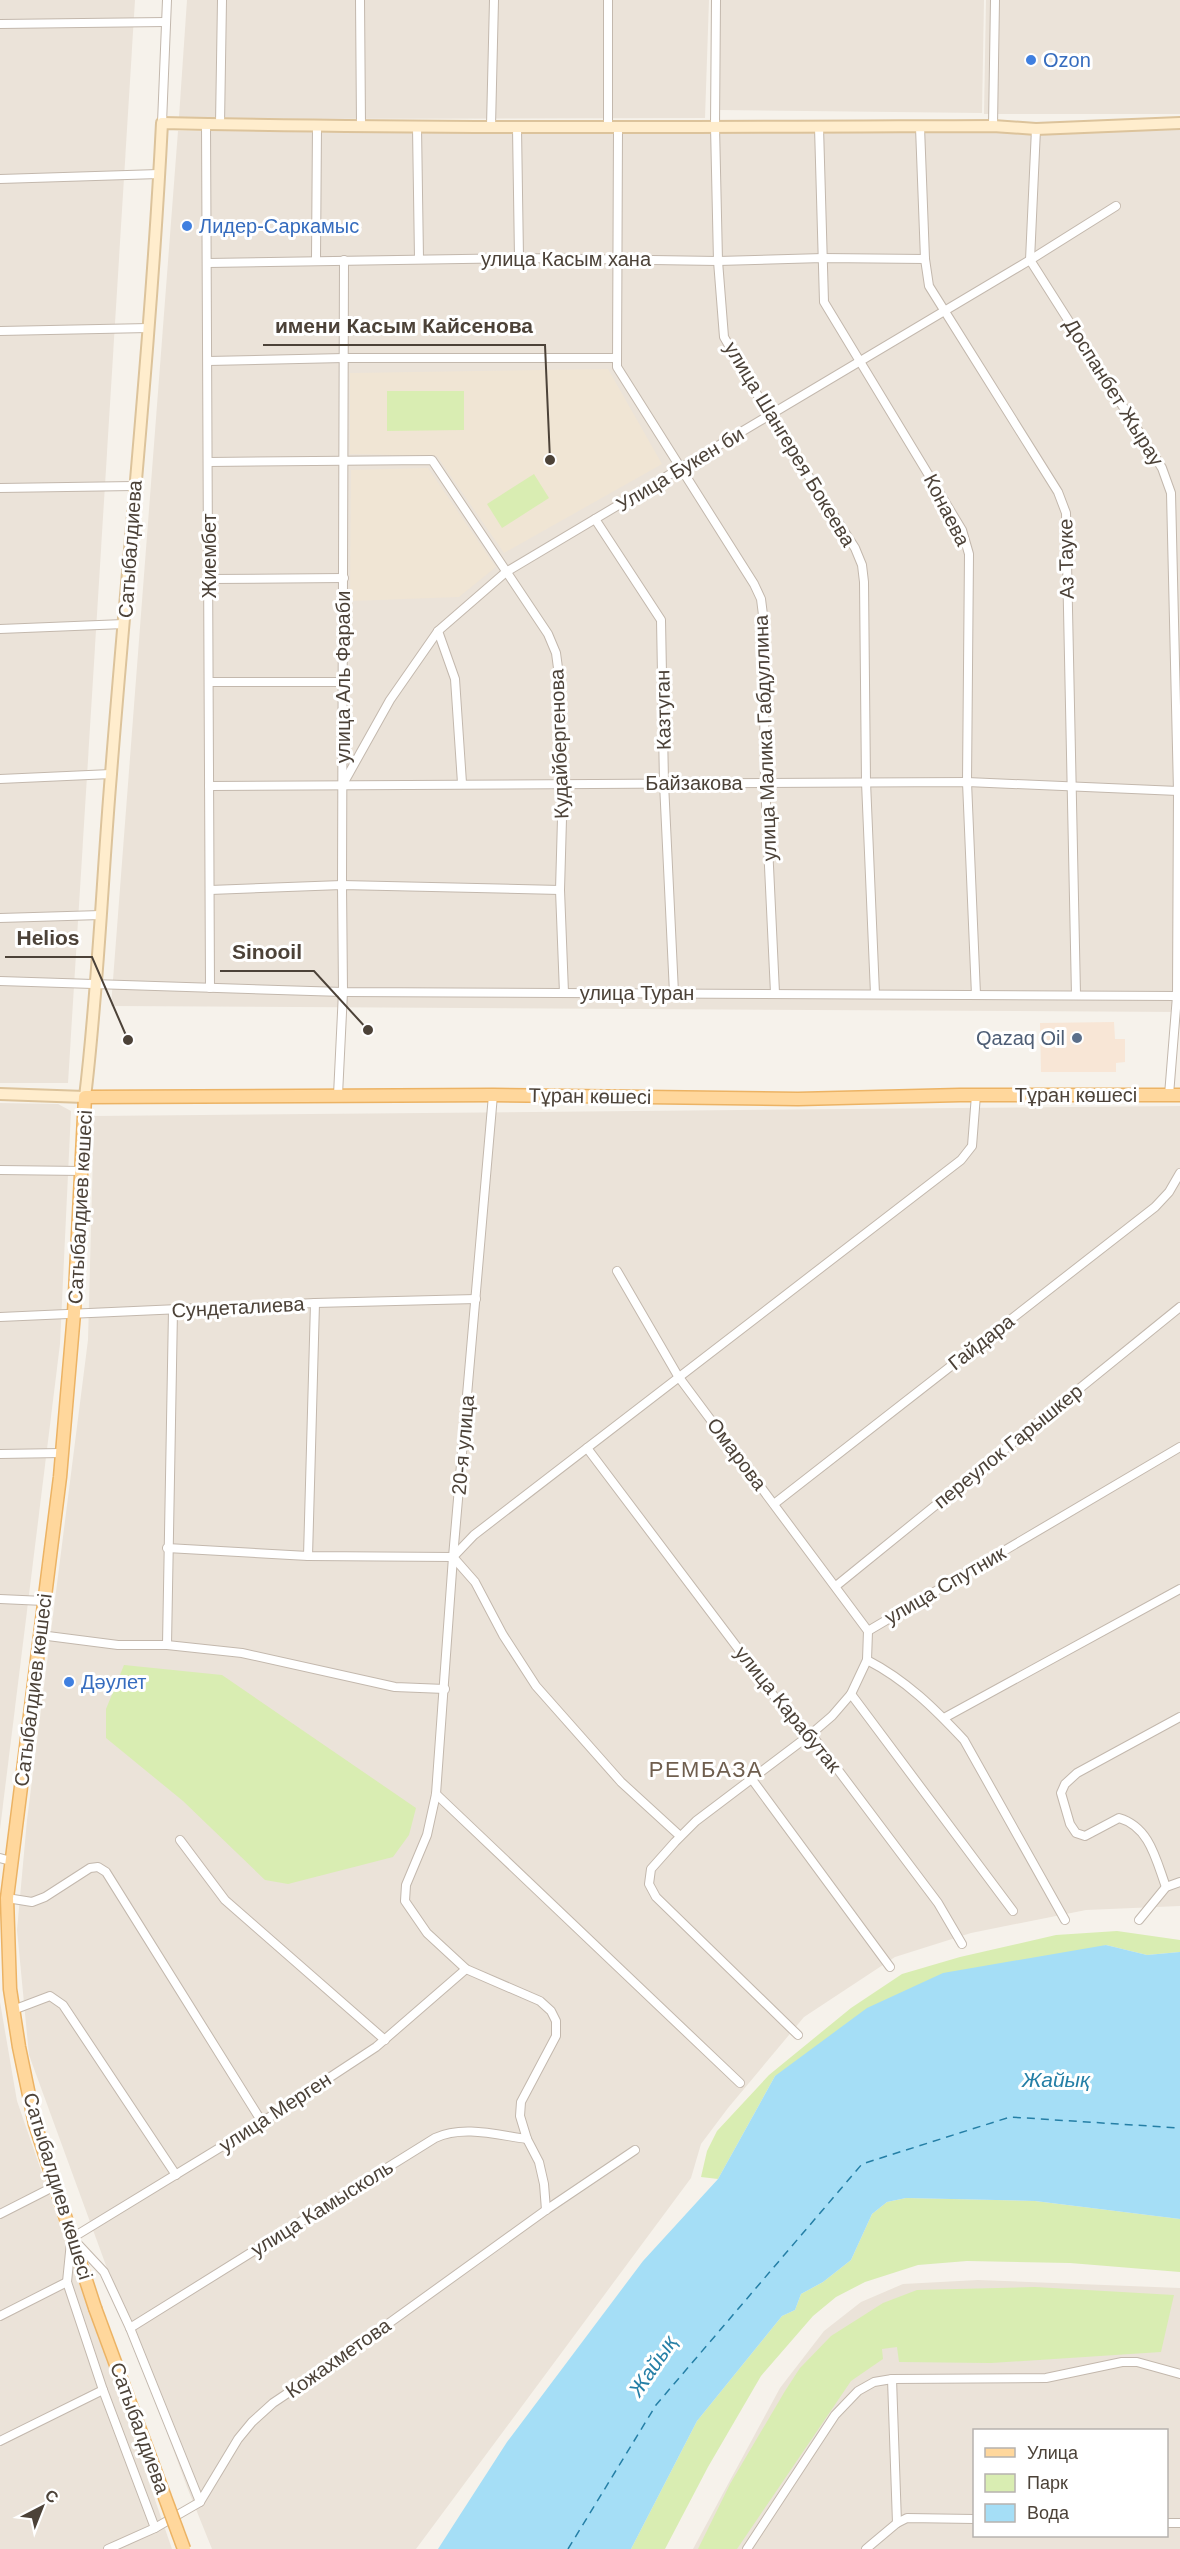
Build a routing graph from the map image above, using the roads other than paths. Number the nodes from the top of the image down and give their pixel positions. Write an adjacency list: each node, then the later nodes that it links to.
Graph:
1 (167, 0): 8 (street, Сатыбалдиева)
2 (222, 0): 13 (street)
3 (360, 0): 15 (street)
4 (494, 0): 16 (street)
5 (608, 0): 20 (street, улица Малика Габдуллина)
6 (716, 0): 17 (street, улица Шангерея Бокеева)
7 (995, 0): 18 (street)
8 (165, 22): 9 (street); 10 (street, Сатыбалдиева)
9 (0, 24)
10 (162, 123): 12 (street); 25 (street, Сатыбалдиева)
11 (1180, 123): 24 (street)
12 (206, 124): 13 (street); 37 (street, Жиембет)
13 (220, 124): 14 (street)
14 (317, 125): 15 (street); 33 (street)
15 (362, 125): 19 (street)
16 (491, 126): 19 (street); 23 (street)
17 (715, 126): 20 (street); 21 (street); 36 (street, улица Шангерея Бокеева)
18 (993, 126): 22 (street); 24 (street)
19 (417, 127): 31 (street)
20 (613, 127): 23 (street); 29 (street, улица Малика Габдуллина)
21 (819, 127): 22 (street); 30 (street, Конаева)
22 (920, 127): 32 (street, Аз Тауке)
23 (517, 128): 28 (street)
24 (1036, 129): 35 (street)
25 (159, 174): 26 (street); 39 (street, Сатыбалдиева)
26 (0, 179)
27 (1116, 206): 35 (street, Улица Букен би)
28 (519, 258): 29 (street, улица Касым хана); 31 (street, улица Касым хана)
29 (618, 258): 36 (street, улица Касым хана); 42 (street, улица Малика Габдуллина)
30 (823, 258): 32 (street, улица Касым хана); 36 (street, улица Касым хана); 44 (street, Конаева)
31 (419, 259): 34 (street, улица Касым хана)
32 (925, 259): 38 (street, Аз Тауке)
33 (316, 260): 34 (street, улица Касым хана); 37 (street, улица Касым хана)
34 (344, 260): 41 (street, улица Аль Фараби)
35 (1030, 260): 38 (street, Улица Букен би); 71 (street, Доспанбет Жырау)
36 (718, 261): 45 (street, улица Шангерея Бокеева)
37 (208, 263): 43 (street, Жиембет)
38 (944, 312): 44 (street, Улица Букен би); 70 (street, Аз Тауке)
39 (149, 328): 40 (street); 49 (street, Сатыбалдиева)
40 (0, 331)
41 (344, 358): 42 (street); 43 (street); 46 (street, улица Аль Фараби)
42 (617, 358): 48 (street, улица Малика Габдуллина)
43 (208, 361): 47 (street, Жиембет)
44 (861, 361): 45 (street, Улица Букен би); 64 (street, Конаева)
45 (769, 415): 48 (street, Улица Букен би); 63 (street, улица Шангерея Бокеева)
46 (344, 459): 47 (street); 52 (street, Кудайбергенова); 53 (street, улица Аль Фараби)
47 (208, 462): 54 (street, Жиембет)
48 (680, 469): 51 (street, Улица Букен би); 62 (street, улица Малика Габдуллина)
49 (134, 486): 50 (street); 55 (street, Сатыбалдиева)
50 (0, 488)
51 (595, 519): 52 (street, Улица Букен би); 67 (street, Казтуган)
52 (506, 572): 57 (street, Улица Букен би); 66 (street, Кудайбергенова)
53 (344, 578): 54 (street); 59 (street, улица Аль Фараби)
54 (209, 579): 58 (street, Жиембет)
55 (124, 624): 56 (street); 60 (street, Сатыбалдиева)
56 (0, 629)
57 (438, 631): 65 (street); 68 (street, Улица Букен би)
58 (209, 682): 59 (street); 69 (street, Жиембет)
59 (343, 682): 68 (street, улица Аль Фараби)
60 (111, 774): 61 (street); 75 (street, Сатыбалдиева)
61 (0, 779)
62 (765, 782): 63 (street, Байзакова); 67 (street, Байзакова); 83 (street, улица Малика Габдуллина)
63 (866, 782): 64 (street, Байзакова); 84 (street, улица Шангерея Бокеева)
64 (967, 782): 70 (street, Байзакова); 85 (street, Конаева)
65 (462, 783): 66 (street, Байзакова); 68 (street, Байзакова)
66 (562, 783): 67 (street, Байзакова); 74 (street, Кудайбергенова)
67 (664, 783): 82 (street, Казтуган)
68 (343, 784): 69 (street, Байзакова); 72 (street, улица Аль Фараби)
69 (209, 786): 73 (street, Жиембет)
70 (1071, 787): 71 (street, Байзакова); 86 (street, Аз Тауке)
71 (1178, 791): 87 (street, Доспанбет Жырау)
72 (342, 885): 73 (street); 74 (street); 80 (street, улица Аль Фараби)
73 (210, 890): 79 (street, Жиембет)
74 (560, 890): 81 (street, Кудайбергенова)
75 (101, 915): 76 (street); 78 (street, Сатыбалдиева)
76 (0, 918)
77 (0, 981): 78 (street, улица Туран)
78 (96, 985): 79 (street, улица Туран); 93 (street, Сатыбалдиева)
79 (210, 988): 80 (street, улица Туран)
80 (343, 992): 81 (street, улица Туран); 89 (street, улица Аль Фараби)
81 (564, 993): 82 (street, улица Туран)
82 (674, 993): 83 (street, улица Туран)
83 (775, 993): 84 (street, улица Туран)
84 (875, 994): 85 (street, улица Туран)
85 (976, 994): 86 (street, улица Туран)
86 (1076, 995): 87 (street, улица Туран)
87 (1177, 996): 92 (street, Доспанбет Жырау)
88 (0, 1094): 93 (street, Тұран көшесі)
89 (338, 1095): 90 (main road, Тұран көшесі); 93 (main road, Тұран көшесі)
90 (493, 1095): 91 (main road, Тұран көшесі); 98 (street, 20-я улица)
91 (976, 1095): 92 (main road, Тұран көшесі); 104 (street)
92 (1174, 1095)
93 (85, 1098): 95 (main road, Сатыбалдиев көшесі)
94 (0, 1170): 95 (street)
95 (82, 1171): 102 (main road, Сатыбалдиев көшесі)
96 (1180, 1173): 109 (street, Гайдара)
97 (617, 1271): 104 (street, Омарова)
98 (476, 1299): 99 (street, Сундеталиева); 112 (street, 20-я улица)
99 (315, 1303): 101 (street, Сундеталиева); 111 (street)
100 (1180, 1307): 113 (street, переулок Гарышкер)
101 (173, 1310): 102 (street, Сундеталиева); 110 (street)
102 (74, 1313): 103 (street, Сундеталиева); 107 (main road, Сатыбалдиев көшесі)
103 (0, 1317)
104 (678, 1376): 106 (street); 109 (street, Омарова)
105 (1180, 1447): 117 (street, улица Спутник)
106 (587, 1448): 112 (street); 125 (street, улица Карабутак)
107 (62, 1453): 108 (street); 116 (main road, Сатыбалдиев көшесі)
108 (0, 1454)
109 (774, 1504): 113 (street, Омарова)
110 (167, 1548): 111 (street); 119 (street)
111 (308, 1556): 112 (street)
112 (453, 1557): 121 (street, 20-я улица); 128 (street)
113 (836, 1586): 117 (street, Омарова)
114 (1180, 1589): 124 (street)
115 (0, 1599): 116 (street)
116 (44, 1601): 118 (main road, Сатыбалдиев көшесі)
117 (868, 1631): 120 (street, улица Спутник)
118 (40, 1635): 119 (street); 130 (main road, Сатыбалдиев көшесі)
119 (167, 1646): 121 (street)
120 (867, 1660): 122 (street, улица Спутник); 124 (street)
121 (445, 1689): 127 (street, 20-я улица)
122 (851, 1694): 125 (street, улица Спутник); 134 (street)
123 (1180, 1717): 132 (street)
124 (944, 1718): 135 (street)
125 (811, 1734): 126 (street, улица Спутник); 137 (street, улица Карабутак)
126 (751, 1778): 128 (street, улица Спутник); 138 (street)
127 (436, 1794): 139 (street, 20-я улица); 143 (street)
128 (680, 1836): 141 (street, улица Спутник)
129 (180, 1839): 142 (street)
130 (5, 1860): 133 (main road, Сатыбалдиев көшесі)
131 (1180, 1882): 132 (street)
132 (1166, 1887): 136 (street)
133 (7, 1898): 140 (main road, Сатыбалдиев көшесі); 144 (street)
134 (1012, 1911)
135 (1065, 1920)
136 (1139, 1920)
137 (962, 1944)
138 (890, 1967)
139 (466, 1969): 142 (street, улица Мерген); 145 (street)
140 (13, 2010): 147 (street); 148 (main road, Сатыбалдиев көшесі)
141 (798, 2034)
142 (385, 2040): 144 (street, улица Мерген)
143 (740, 2083)
144 (262, 2122): 147 (street, улица Мерген)
145 (527, 2139): 149 (street); 155 (street, улица Камысколь)
146 (634, 2150): 149 (street, Кожахметова)
147 (176, 2175): 151 (street, улица Мерген)
148 (55, 2186): 150 (street); 151 (main road, Сатыбалдиев көшесі)
149 (546, 2210): 160 (street, Кожахметова)
150 (0, 2214)
151 (72, 2238): 152 (street); 153 (main road, Сатыбалдиев көшесі); 155 (street)
152 (67, 2282): 154 (street); 158 (street)
153 (95, 2308): 165 (main road, Сатыбалдиева, bridge)
154 (0, 2316)
155 (130, 2328): 160 (street)
156 (1180, 2374): 157 (street)
157 (892, 2379): 162 (street); 166 (street)
158 (103, 2390): 159 (street); 163 (street)
159 (0, 2441)
160 (200, 2502): 163 (street, Кожахметова)
161 (973, 2519): 162 (street)
162 (897, 2523): 167 (street)
163 (155, 2528): 164 (street, Кожахметова)
164 (108, 2549)
165 (184, 2549)
166 (747, 2549)
167 (866, 2549)

